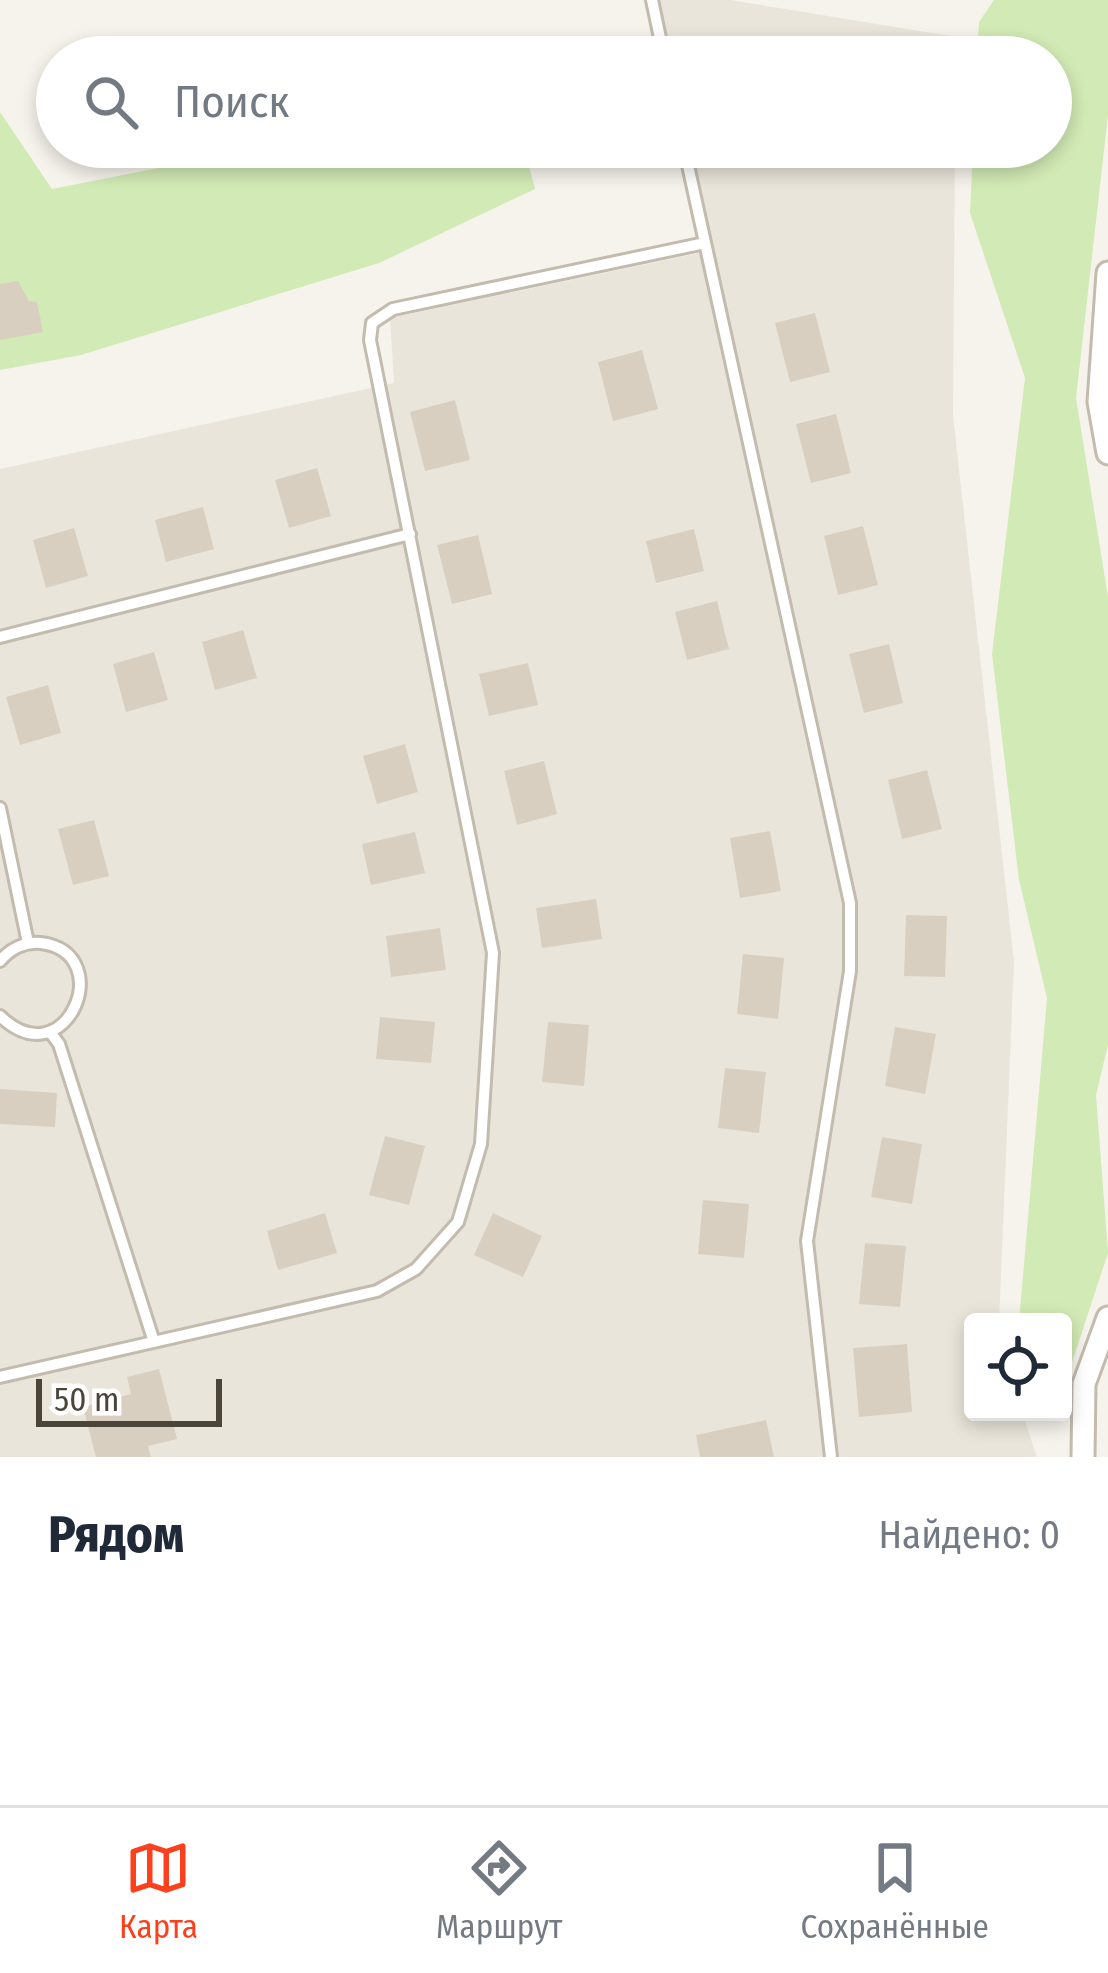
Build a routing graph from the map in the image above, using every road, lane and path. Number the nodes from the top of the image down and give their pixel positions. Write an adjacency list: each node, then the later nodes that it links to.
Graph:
1 (652, 0): 2 (lane)
2 (660, 36)
3 (689, 168): 4 (lane)
4 (705, 242): 7 (lane); 17 (lane)
5 (1108, 273): 6 (street)
6 (1108, 454)
7 (410, 534): 8 (lane); 15 (lane)
8 (0, 638)
9 (0, 808): 10 (lane)
10 (28, 944): 11 (lane); 13 (lane)
11 (0, 961)
12 (0, 1016): 13 (lane)
13 (50, 1032): 15 (lane)
14 (1108, 1318): 18 (street)
15 (154, 1342): 16 (lane)
16 (0, 1377)
17 (831, 1457)
18 (1084, 1457)

